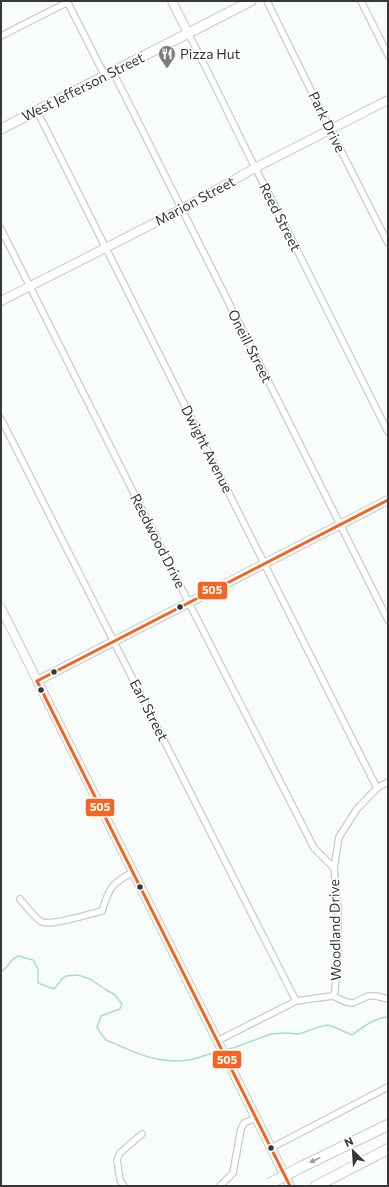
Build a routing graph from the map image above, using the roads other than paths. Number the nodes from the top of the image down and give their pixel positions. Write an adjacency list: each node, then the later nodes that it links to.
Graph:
1 (172, 1): 6 (street, Reed Street)
2 (251, 1): 6 (main road, West Jefferson Street)
3 (267, 1): 14 (street, Park Drive)
4 (361, 1): 8 (street)
5 (68, 2): 7 (street); 10 (street)
6 (188, 33): 9 (main road, West Jefferson Street); 15 (street, Reed Street)
7 (1, 36)
8 (388, 55)
9 (113, 72): 10 (main road, West Jefferson Street); 16 (street, Oneill Street)
10 (104, 76): 12 (main road, West Jefferson Street)
11 (388, 100): 14 (street, Marion Street)
12 (37, 111): 13 (main road, West Jefferson Street); 19 (street, Dwight Avenue)
13 (1, 129)
14 (330, 130): 15 (street, Marion Street); 18 (street, Park Drive)
15 (255, 168): 16 (street, Marion Street); 23 (street, Reed Street)
16 (182, 208): 19 (street, Marion Street); 25 (street, Oneill Street)
17 (1, 229): 20 (street, Reedwood Drive)
18 (388, 243)
19 (106, 247): 20 (street, Marion Street); 26 (street, Dwight Avenue)
20 (30, 286): 21 (street, Marion Street); 27 (street, Reedwood Drive)
21 (1, 300)
22 (1, 419): 30 (street, Earl Street)
23 (388, 432)
24 (388, 500): 25 (street)
25 (340, 525): 26 (street); 29 (street, Oneill Street)
26 (265, 564): 27 (street); 33 (street, Dwight Avenue)
27 (189, 603): 30 (street); 34 (street, Reedwood Drive)
28 (1, 608): 31 (street)
29 (388, 620)
30 (114, 641): 31 (street); 39 (street, Earl Street)
31 (37, 681): 35 (street)
32 (388, 782): 33 (street, Woodland Drive)
33 (377, 788): 34 (street, Woodland Drive)
34 (334, 868): 37 (street, Woodland Drive)
35 (133, 872): 36 (street); 40 (street)
36 (20, 899)
37 (333, 996): 38 (street); 39 (street, Woodland Drive)
38 (388, 999)
39 (296, 1001): 40 (street, Woodland Drive)
40 (217, 1041): 42 (street)
41 (388, 1087): 45 (street)
42 (256, 1118): 45 (street); 49 (street)
43 (388, 1125): 47 (highway, one-way to 47, bridge)
44 (142, 1134): 48 (street)
45 (271, 1148): 50 (street)
46 (388, 1149): 51 (highway)
47 (267, 1185)
48 (124, 1186)
49 (220, 1186)
50 (290, 1186)
51 (316, 1186)

